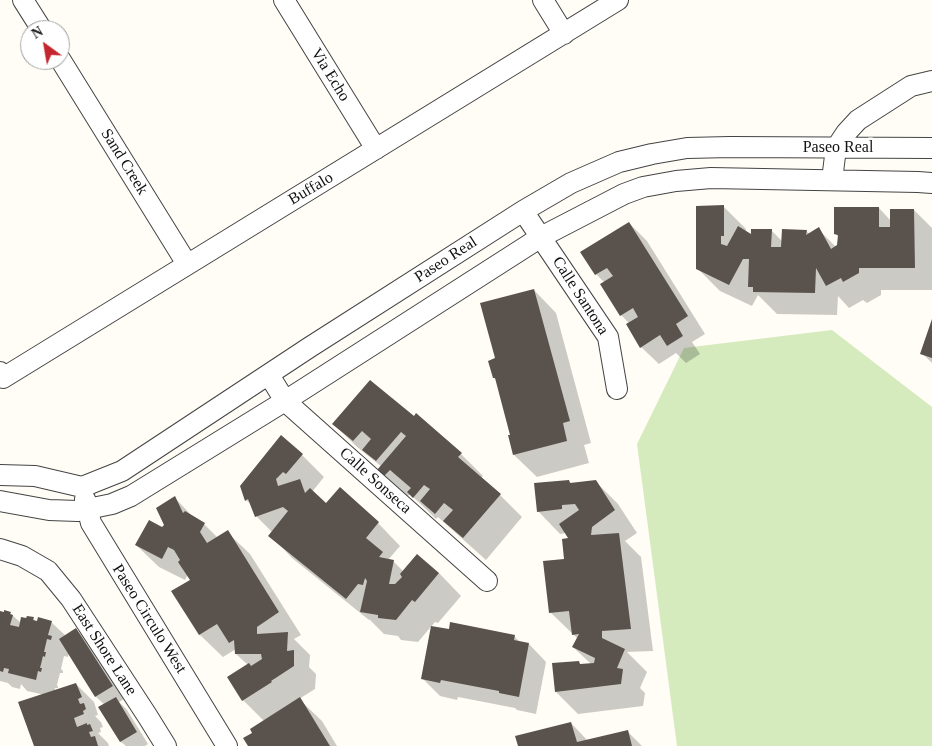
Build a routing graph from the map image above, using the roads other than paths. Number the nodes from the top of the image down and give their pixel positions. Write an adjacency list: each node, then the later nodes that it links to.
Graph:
1 (23, 0): 5 (street)
2 (284, 0): 11 (street, Via Echo)
3 (543, 0): 6 (street)
4 (618, 0): 6 (street, Buffalo)
5 (36, 20)
6 (564, 34): 11 (street, Buffalo)
7 (67, 70): 16 (street, Sand Creek)
8 (932, 81): 9 (street)
9 (836, 148): 10 (street, Paseo Real); 12 (street); 14 (street, Paseo Real)
10 (932, 148)
11 (376, 149): 16 (street, Buffalo)
12 (832, 180): 13 (street, Paseo Real); 15 (street, Paseo Real)
13 (932, 184)
14 (523, 211): 15 (street, Calle Santona); 18 (street, Paseo Real)
15 (541, 237): 19 (street, Calle Santona); 20 (street, Paseo Real)
16 (187, 264): 17 (street, Buffalo)
17 (2, 375)
18 (269, 375): 20 (street, Calle Sonseca); 22 (street, Paseo Real)
19 (617, 389)
20 (285, 400): 24 (street, Paseo Real); 26 (street, Calle Sonseca)
21 (0, 475): 22 (street)
22 (82, 487): 24 (street, Paseo Circulo West)
23 (1, 498): 24 (street, Paseo Real)
24 (88, 510): 28 (street, Paseo Circulo West)
25 (0, 549): 27 (street, East Shore Lane)
26 (487, 581)
27 (166, 746)
28 (227, 746)

